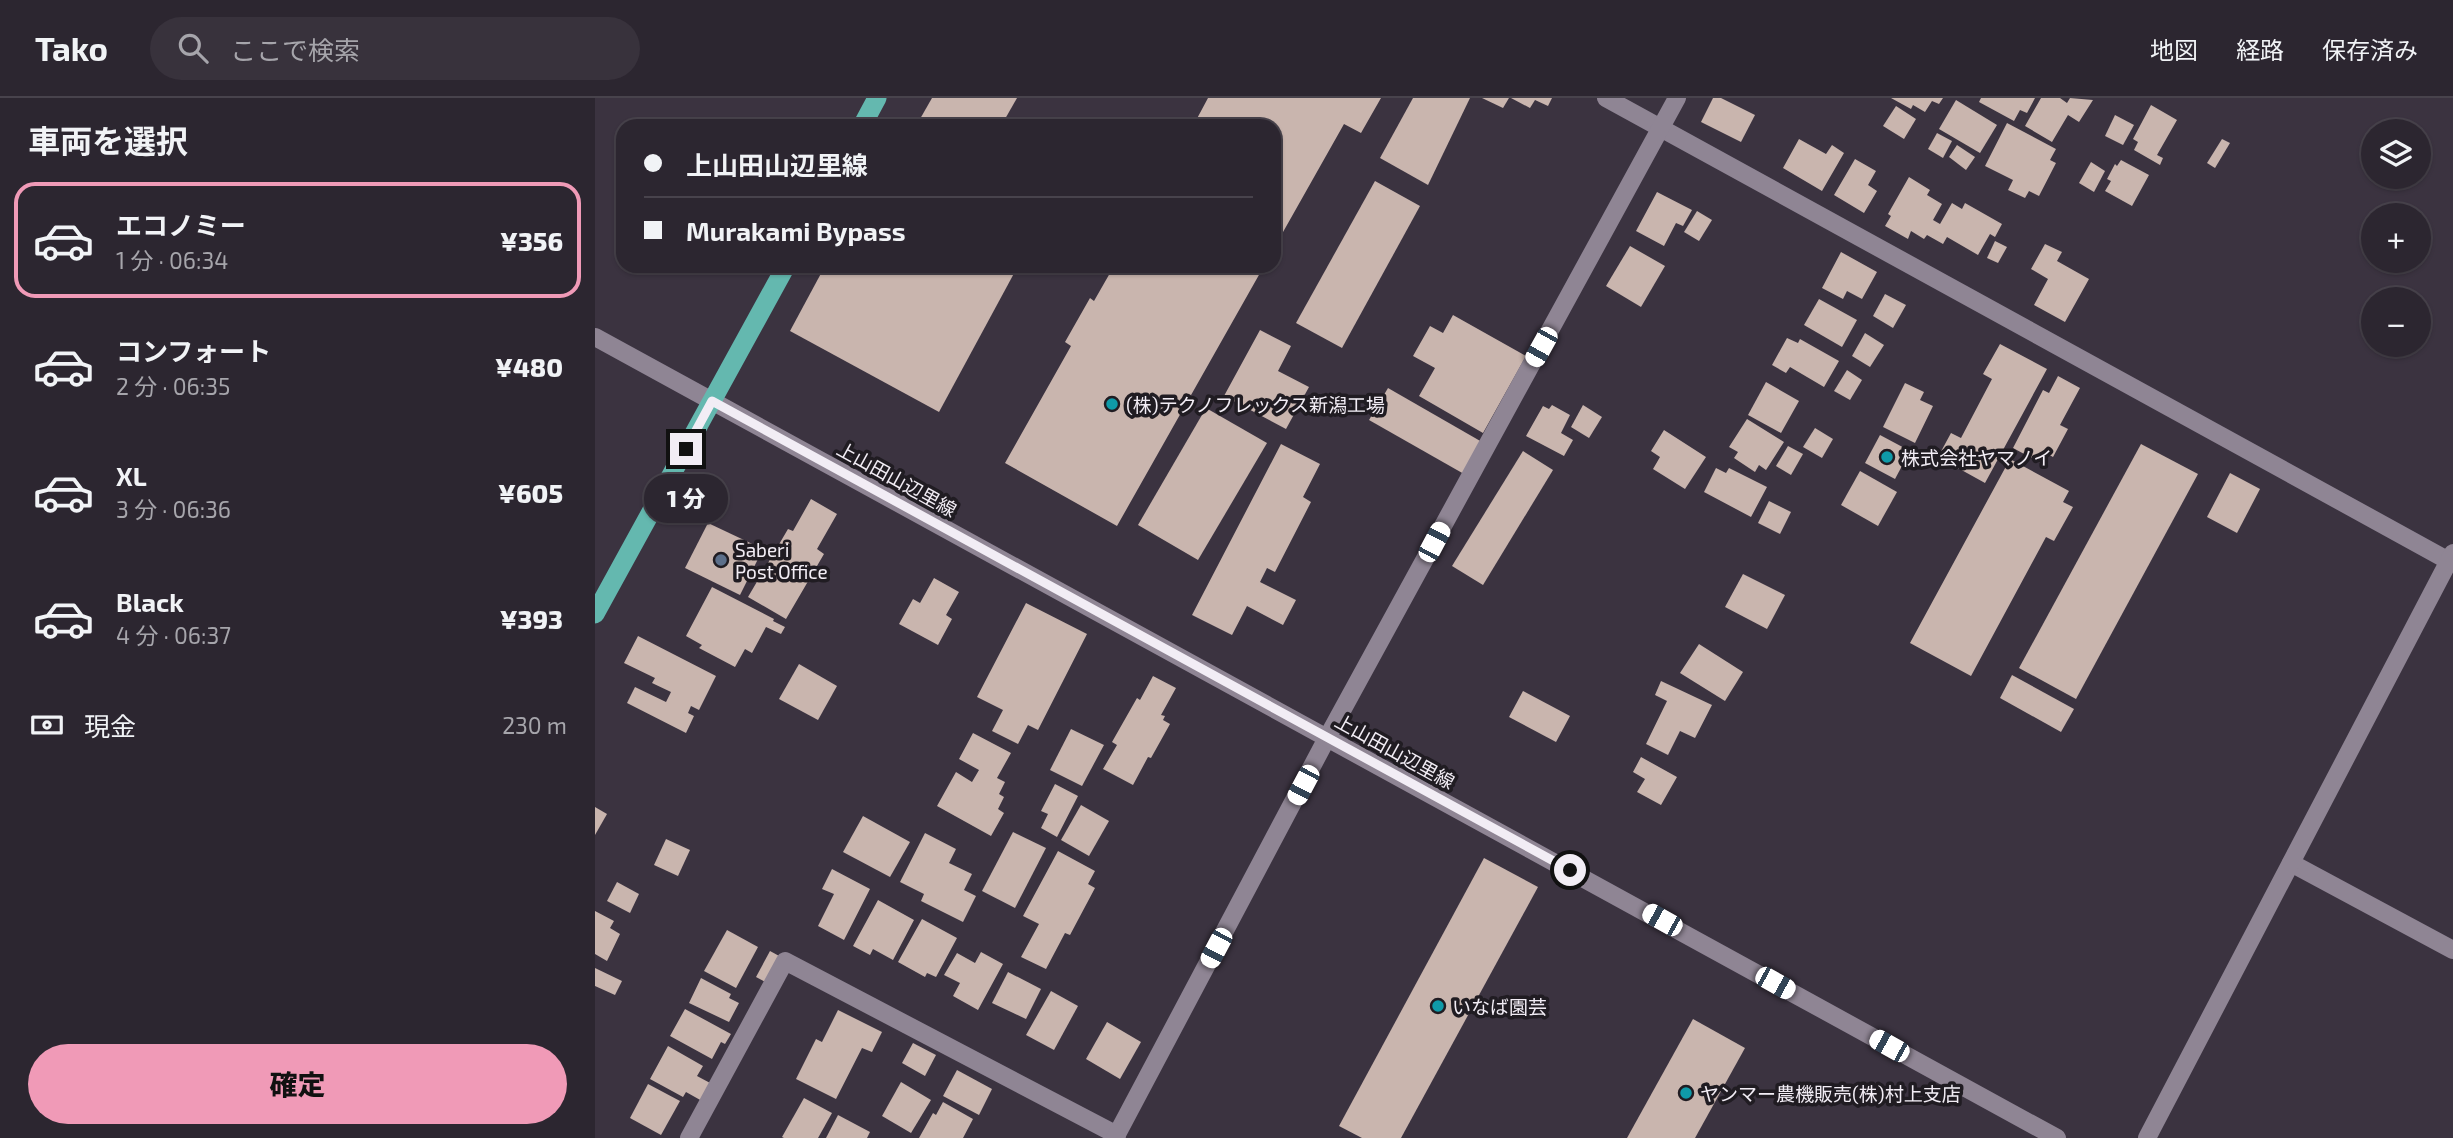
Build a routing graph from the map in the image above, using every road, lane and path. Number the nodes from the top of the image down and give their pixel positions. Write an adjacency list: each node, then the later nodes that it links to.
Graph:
1 (877, 98): 4 (highway)
2 (1607, 98): 5 (street)
3 (1677, 98): 5 (street)
4 (866, 119)
5 (1662, 127): 9 (street); 11 (street)
6 (782, 273): 8 (highway)
7 (595, 337): 8 (street, 上山田山辺里線)
8 (712, 401): 10 (highway); 11 (street, 上山田山辺里線)
9 (2451, 557): 12 (street)
10 (595, 614)
11 (1328, 738): 14 (street); 16 (street, 上山田山辺里線)
12 (2291, 863): 13 (street); 17 (street)
13 (2453, 950)
14 (1116, 1136): 15 (street)
15 (689, 1138)
16 (2057, 1138)
17 (2147, 1138)

